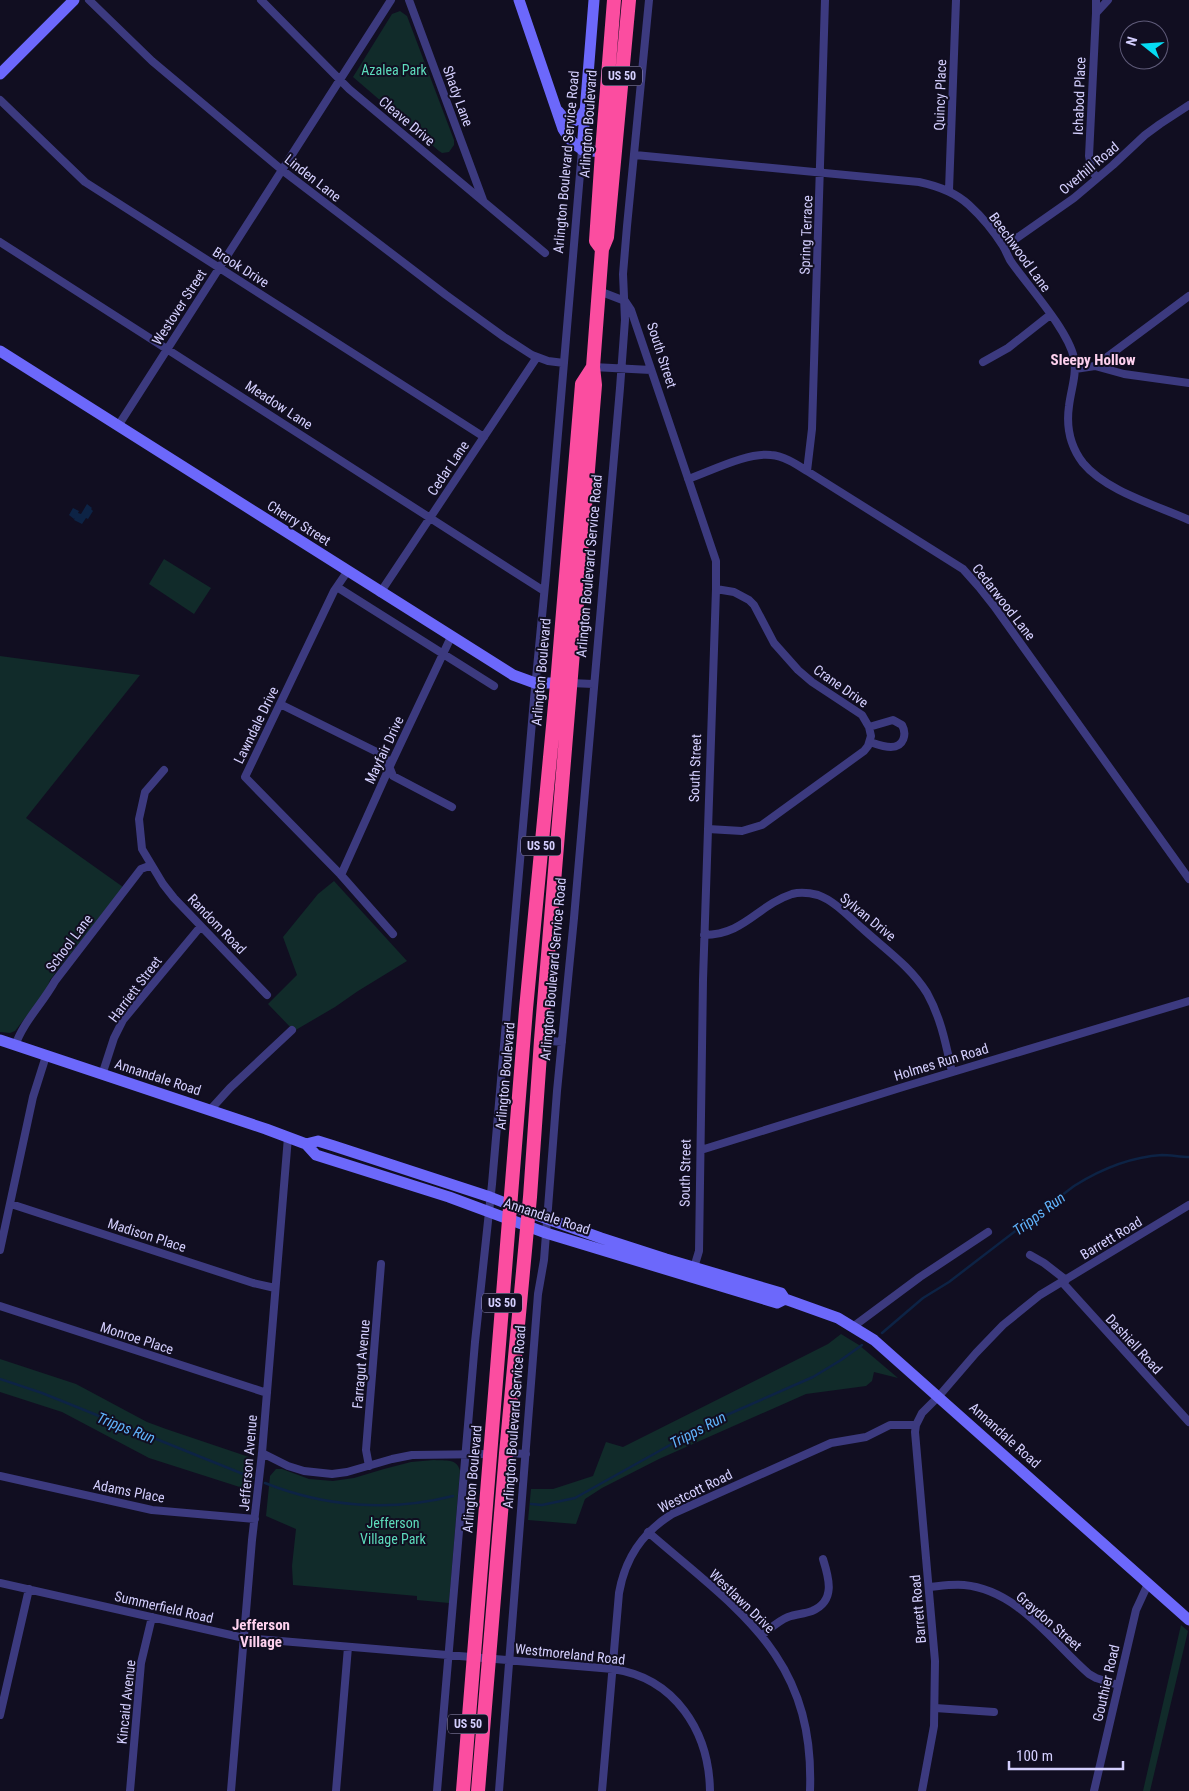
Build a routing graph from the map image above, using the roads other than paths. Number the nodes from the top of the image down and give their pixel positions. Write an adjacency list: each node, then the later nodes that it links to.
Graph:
1 (74, 0): 16 (main road)
2 (89, 0): 25 (street, Linden Lane)
3 (261, 0): 17 (street, Cleave Drive)
4 (391, 0): 17 (street, Westover Street)
5 (408, 0): 29 (street, Shady Lane)
6 (519, 0): 19 (main road)
7 (594, 0): 21 (main road, Arlington Boulevard Service Road)
8 (614, 0): 23 (highway, Arlington Boulevard / US 50)
9 (629, 0): 23 (highway, Arlington Boulevard / US 50)
10 (649, 0): 24 (street, Arlington Boulevard Service Road)
11 (825, 0): 26 (street, Spring Terrace)
12 (956, 0): 28 (street, Quincy Place)
13 (1096, 0): 15 (street, Ichabod Place)
14 (1108, 0): 15 (street)
15 (1096, 13): 27 (street, Ichabod Place)
16 (0, 74)
17 (340, 80): 25 (street, Westover Street); 29 (street, Cleave Drive)
18 (0, 100): 33 (street, Brook Drive)
19 (554, 105): 21 (main road); 22 (main road)
20 (1189, 105): 27 (street, Overhill Road)
21 (586, 108): 22 (main road, Arlington Boulevard Service Road)
22 (582, 150): 23 (main road); 42 (street, Arlington Boulevard Service Road)
23 (608, 152): 34 (highway, Arlington Boulevard / US 50)
24 (635, 155): 26 (street, Beechwood Lane); 36 (street, Arlington Boulevard Service Road)
25 (282, 170): 33 (street, Westover Street); 40 (street, Linden Lane)
26 (820, 173): 28 (street, Beechwood Lane); 51 (street, Spring Terrace)
27 (1097, 178): 31 (street, Overhill Road)
28 (949, 190): 31 (street, Beechwood Lane)
29 (483, 201): 32 (street, Cleave Drive)
30 (0, 242): 38 (street, Meadow Lane)
31 (1004, 247): 37 (street, Beechwood Lane)
32 (545, 253)
33 (219, 268): 38 (street, Westover Street); 50 (street, Brook Drive)
34 (599, 291): 36 (street); 44 (highway, Arlington Boulevard / US 50)
35 (1189, 296): 43 (street)
36 (624, 301): 45 (street, Arlington Boulevard Service Road); 47 (street, South Street)
37 (1050, 315): 41 (street); 46 (street, Beechwood Lane)
38 (167, 349): 49 (street, Westover Street); 53 (street, Meadow Lane)
39 (0, 351): 49 (main road, Cherry Street)
40 (537, 357): 42 (street, Linden Lane); 50 (street, Cedar Lane)
41 (983, 362)
42 (564, 363): 58 (street, Arlington Boulevard Service Road)
43 (1095, 366): 46 (street); 48 (street)
44 (593, 367): 45 (street); 63 (highway, Arlington Boulevard / US 50); 64 (highway, Arlington Boulevard / US 50)
45 (621, 368): 47 (street); 65 (street, Arlington Boulevard Service Road)
46 (1075, 368): 54 (street, Beechwood Lane)
47 (651, 370): 52 (street, South Street)
48 (1189, 384)
49 (118, 426): 55 (main road, Cherry Street)
50 (484, 437): 53 (street, Cedar Lane)
51 (807, 471): 52 (street, Cedarwood Lane); 76 (street, Cedarwood Lane)
52 (688, 478): 57 (street, South Street)
53 (431, 517): 58 (street, Meadow Lane); 59 (street, Cedar Lane)
54 (1189, 520)
55 (347, 572): 56 (street, Lawndale Drive); 59 (main road, Cherry Street)
56 (337, 587): 61 (street); 67 (street, Lawndale Drive)
57 (716, 589): 68 (street, Crane Drive); 73 (street, South Street)
58 (544, 590): 62 (street, Arlington Boulevard Service Road)
59 (380, 593): 60 (main road, Cherry Street)
60 (450, 637): 61 (street, Mayfair Drive); 62 (main road, Cherry Street)
61 (443, 653): 66 (street); 70 (street, Mayfair Drive)
62 (535, 683): 64 (main road, Cherry Street); 80 (street, Arlington Boulevard Service Road)
63 (571, 683): 64 (main road, Cherry Street); 65 (street, Cherry Street); 85 (highway, Arlington Boulevard / US 50)
64 (557, 684): 80 (highway, Arlington Boulevard / US 50)
65 (593, 684): 86 (street, Arlington Boulevard Service Road)
66 (494, 686)
67 (280, 704): 70 (street); 75 (street, Lawndale Drive)
68 (870, 727): 69 (street, Crane Drive); 69 (street)
69 (870, 742): 73 (street)
70 (390, 766): 72 (street); 75 (street, Mayfair Drive)
71 (164, 770): 74 (street, Random Road)
72 (452, 807)
73 (708, 829): 79 (street, South Street)
74 (153, 868): 77 (street, Random Road); 87 (street, School Lane)
75 (341, 875): 78 (street, Lawndale Drive)
76 (1189, 879)
77 (201, 926): 81 (street, Random Road); 90 (street, Harriett Street)
78 (393, 934)
79 (704, 935): 89 (street, Sylvan Drive); 94 (street, South Street)
80 (522, 941): 95 (street, Arlington Boulevard Service Road); 98 (highway, Arlington Boulevard / US 50)
81 (267, 995)
82 (1189, 1001): 89 (street, Holmes Run Road)
83 (292, 1030): 91 (street)
84 (0, 1040): 87 (main road, Annandale Road)
85 (541, 1040): 86 (street); 100 (highway, Arlington Boulevard / US 50)
86 (562, 1042): 101 (street, Arlington Boulevard Service Road)
87 (15, 1046): 88 (main road, Annandale Road)
88 (46, 1056): 90 (main road, Annandale Road); 96 (street)
89 (952, 1072): 94 (street, Holmes Run Road)
90 (102, 1075): 91 (main road, Annandale Road)
91 (210, 1110): 92 (main road, Annandale Road)
92 (288, 1137): 93 (main road, Annandale Road); 110 (street, Jefferson Avenue)
93 (306, 1144): 95 (main road, Annandale Road); 99 (main road, Annandale Road)
94 (701, 1150): 108 (street, South Street)
95 (490, 1197): 98 (main road, Annandale Road); 99 (street, Arlington Boulevard Service Road)
96 (11, 1204): 105 (street); 110 (street, Madison Place)
97 (1189, 1205): 109 (street, Barrett Road)
98 (510, 1206): 100 (main road, Annandale Road); 102 (highway, Arlington Boulevard / US 50)
99 (488, 1212): 102 (main road, Annandale Road); 119 (street, Arlington Boulevard Service Road)
100 (527, 1219): 101 (main road, Annandale Road); 102 (main road, Annandale Road); 104 (main road, Annandale Road); 121 (highway, Arlington Boulevard / US 50)
101 (547, 1219): 104 (street, Arlington Boulevard Service Road); 108 (main road, Annandale Road)
102 (509, 1221): 117 (highway, Arlington Boulevard / US 50)
103 (988, 1232): 112 (street)
104 (546, 1233): 108 (main road, Annandale Road); 122 (street, Arlington Boulevard Service Road)
105 (0, 1250)
106 (1030, 1255): 109 (street, Dashiell Road)
107 (381, 1264): 123 (street, Farragut Avenue)
108 (693, 1273): 112 (main road, Annandale Road)
109 (1064, 1281): 114 (street, Barrett Road); 115 (street, Dashiell Road)
110 (275, 1288): 113 (street, Jefferson Avenue)
111 (0, 1306): 113 (street, Monroe Place)
112 (854, 1326): 114 (main road, Annandale Road)
113 (267, 1392): 118 (street, Jefferson Avenue)
114 (939, 1396): 116 (street); 130 (main road, Annandale Road)
115 (1189, 1422)
116 (916, 1425): 127 (street, Westcott Road); 131 (street, Barrett Road)
117 (492, 1434): 120 (highway, Arlington Boulevard / US 50); 121 (highway)
118 (262, 1454): 123 (street); 126 (street, Jefferson Avenue)
119 (466, 1454): 120 (street); 123 (street); 138 (street, Arlington Boulevard Service Road)
120 (491, 1454): 124 (highway); 139 (highway, Arlington Boulevard / US 50)
121 (506, 1454): 122 (street); 124 (highway, Arlington Boulevard / US 50)
122 (526, 1454): 141 (street, Arlington Boulevard Service Road)
123 (369, 1466)
124 (504, 1472): 140 (highway, Arlington Boulevard / US 50)
125 (0, 1476): 126 (street, Adams Place)
126 (255, 1519): 136 (street, Jefferson Avenue)
127 (648, 1532): 135 (street, Westlawn Drive); 142 (street, Westcott Road)
128 (823, 1559): 135 (street)
129 (0, 1583): 132 (street, Summerfield Road)
130 (1148, 1584): 134 (main road, Annandale Road); 143 (street, Gouthier Road)
131 (929, 1587): 143 (street, Graydon Street); 144 (street, Barrett Road)
132 (29, 1589): 133 (street, Summerfield Road); 146 (street)
133 (152, 1617): 136 (street, Summerfield Road); 147 (street, Kincaid Avenue)
134 (1189, 1620)
135 (762, 1635): 156 (street, Westlawn Drive)
136 (244, 1638): 137 (street, Summerfield Road); 148 (street, Jefferson Avenue)
137 (348, 1647): 138 (street, Summerfield Road); 149 (street)
138 (449, 1655): 139 (street, Summerfield Road); 150 (street, Arlington Boulevard Service Road)
139 (474, 1657): 140 (street, Westmoreland Road); 151 (highway, Arlington Boulevard / US 50)
140 (489, 1658): 141 (street, Westmoreland Road); 152 (highway, Arlington Boulevard / US 50)
141 (510, 1660): 142 (street, Westmoreland Road); 153 (street, Arlington Boulevard Service Road)
142 (613, 1669): 154 (street, Westcott Road); 155 (street, Westmoreland Road)
143 (1118, 1684): 158 (street, Gouthier Road)
144 (935, 1708): 145 (street); 157 (street, Barrett Road)
145 (994, 1712)
146 (0, 1715)
147 (130, 1791)
148 (232, 1791)
149 (336, 1791)
150 (437, 1791)
151 (463, 1791)
152 (478, 1791)
153 (499, 1791)
154 (602, 1791)
155 (710, 1791)
156 (810, 1791)
157 (922, 1791)
158 (1094, 1791)

